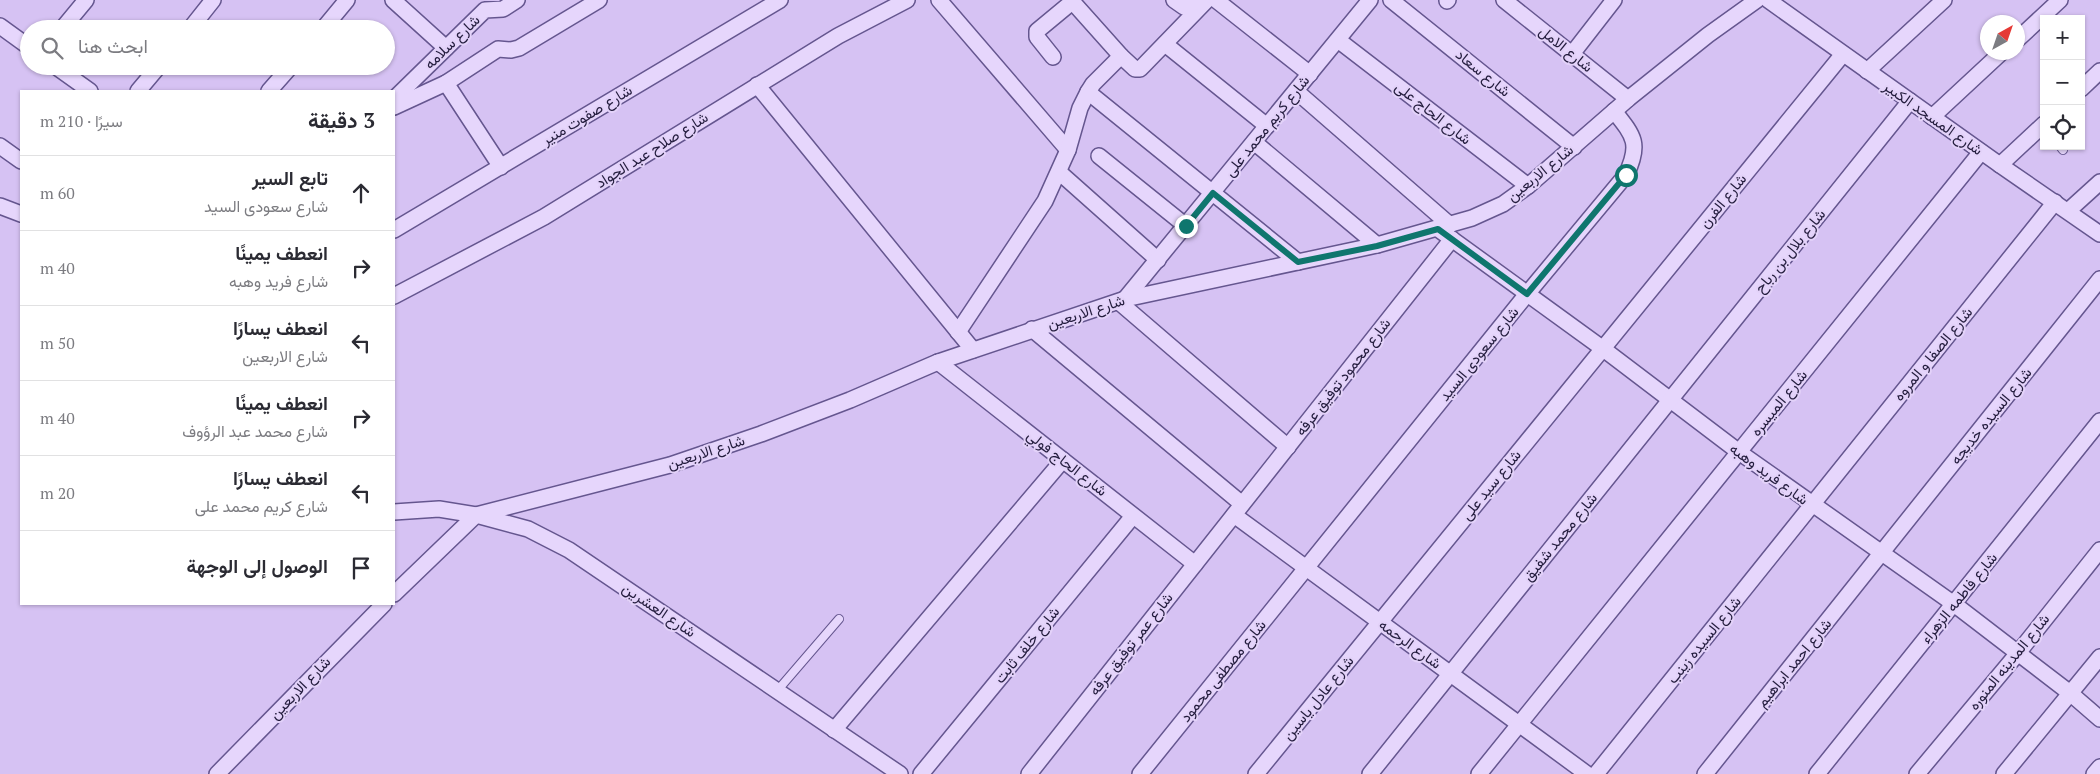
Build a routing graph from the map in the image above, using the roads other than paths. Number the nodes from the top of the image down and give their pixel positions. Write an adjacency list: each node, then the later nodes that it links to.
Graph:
1 (86, 0): 24 (street)
2 (213, 0): 25 (street)
3 (347, 0): 26 (street)
4 (393, 0): 32 (street)
5 (599, 0): 44 (street)
6 (780, 0): 68 (street, شارع صفوت منير)
7 (908, 0): 45 (street, شارع صلاح عبد الجواد)
8 (939, 0): 63 (street)
9 (1174, 0): 10 (street)
10 (1200, 0)
11 (1207, 0): 31 (street)
12 (1216, 0): 40 (street)
13 (1370, 0): 30 (street, شارع كريم محمد على)
14 (1391, 0): 62 (street, شارع سعاد)
15 (1504, 0): 23 (street, شارع الامل)
16 (1614, 0): 33 (street)
17 (1757, 0): 53 (street, شارع الاربعين)
18 (1768, 0): 34 (street, شارع المسجد الكبير)
19 (1944, 0): 38 (street)
20 (2060, 0): 28 (street)
21 (1071, 1): 35 (street); 36 (street)
22 (509, 2): 32 (street, شارع سلامه)
23 (1523, 6): 33 (street, شارع الامل)
24 (69, 20)
25 (197, 20)
26 (330, 20)
27 (0, 26): 29 (street)
28 (2025, 32)
29 (20, 40)
30 (1338, 40): 40 (street, شارع كريم محمد على); 71 (street, شارع الحاج على)
31 (1165, 44): 35 (street); 58 (street)
32 (446, 48): 52 (street, شارع سلامه)
33 (1572, 54): 53 (street, شارع الامل)
34 (1844, 54): 38 (street, شارع المسجد الكبير); 90 (street, شارع الفرن)
35 (1121, 56): 51 (street)
36 (1053, 57)
37 (1993, 60): 57 (street)
38 (1867, 71): 54 (street, شارع المسجد الكبير)
39 (2100, 71): 46 (street)
40 (1310, 74): 50 (street, شارع كريم محمد على)
41 (68, 75): 47 (street)
42 (151, 75): 48 (street)
43 (283, 75): 49 (street)
44 (446, 83): 55 (street); 68 (street)
45 (757, 85): 86 (street, شارع صلاح عبد الجواد); 89 (street)
46 (2085, 85)
47 (89, 90)
48 (139, 90)
49 (270, 90)
50 (1296, 91): 58 (street, شارع كريم محمد على); 79 (street, شارع فريد وهبه)
51 (1088, 92): 63 (street); 72 (street)
52 (395, 98)
53 (1628, 99): 56 (street, شارع الاربعين)
54 (1910, 101): 57 (street, شارع المسجد الكبير); 93 (street, شارع بلال بن رباح)
55 (395, 107)
56 (1614, 111): 62 (street, شارع الاربعين); 85 (street, شارع سعودى السيد)
57 (1932, 117): 64 (street, شارع المسجد الكبير)
58 (1267, 126): 60 (street, شارع كريم محمد على)
59 (2040, 130): 67 (street)
60 (1254, 142): 72 (street, شارع كريم محمد على); 81 (street)
61 (0, 146): 66 (street)
62 (1574, 147): 71 (street, شارع الاربعين)
63 (1068, 150): 69 (street)
64 (1981, 152): 67 (street, شارع المسجد الكبير); 96 (street, شارع الميسره)
65 (1099, 156): 77 (street)
66 (20, 159)
67 (2000, 165): 73 (street, شارع المسجد الكبير)
68 (501, 167): 78 (street, شارع صفوت منير)
69 (1059, 172): 82 (street); 89 (street)
70 (2100, 182): 75 (street)
71 (1528, 186): 79 (street, شارع الاربعين)
72 (1213, 193): 77 (street, شارع كريم محمد على); 83 (street)
73 (2055, 202): 75 (street, شارع المسجد الكبير); 98 (street, شارع الصفا و المروه)
74 (0, 206): 76 (street)
75 (2068, 212): 80 (street, شارع المسجد الكبير)
76 (20, 214)
77 (1186, 226): 82 (street, شارع كريم محمد على)
78 (395, 229)
79 (1447, 231): 81 (street, شارع الاربعين); 85 (street, شارع فريد وهبه); 95 (street, شارع محمود توفيق عرفه)
80 (2100, 234)
81 (1377, 246): 83 (street, شارع الاربعين)
82 (1158, 260): 87 (street, شارع كريم محمد على)
83 (1298, 262): 87 (street, شارع الاربعين)
84 (2100, 279): 104 (street, شارع السيده خديجه)
85 (1527, 294): 90 (street, شارع فريد وهبه); 106 (street, شارع سعودى السيد)
86 (395, 295)
87 (1122, 300): 88 (street, شارع الاربعين); 95 (street)
88 (1032, 329): 91 (street, شارع الاربعين); 99 (street, شارع الرحمه)
89 (958, 332): 91 (street)
90 (1602, 348): 93 (street, شارع فريد وهبه); 111 (street, شارع سيد على)
91 (973, 350): 92 (street, شارع الاربعين)
92 (938, 362): 97 (street, شارع الحاج فولي); 101 (street, شارع الاربعين)
93 (1670, 400): 96 (street, شارع فريد وهبه); 114 (street, شارع محمد شفيق)
94 (2100, 421): 108 (street, شارع فاطمه الزهراء)
95 (1288, 447): 99 (street, شارع محمود توفيق عرفه)
96 (1739, 452): 98 (street, شارع فريد وهبه); 118 (street, شارع الميسره)
97 (1063, 460): 102 (street, شارع الحاج فولي); 119 (street)
98 (1812, 505): 104 (street, شارع فريد وهبه); 130 (street, شارع السيده زينب)
99 (1238, 510): 105 (street, شارع عمر توفيق عرفه); 106 (street, شارع الرحمه)
100 (395, 512): 101 (street, شارع العشرين)
101 (476, 515): 107 (street, شارع الاربعين); 115 (street, شارع العشرين)
102 (1133, 516): 105 (street, شارع الحاج فولي); 123 (street, شارع خلف ثابت)
103 (2100, 550): 112 (street, شارع المدينه المنوره)
104 (1882, 553): 108 (street, شارع فريد وهبه); 131 (street, شارع احمد ابراهيم)
105 (1195, 564): 124 (street, شارع عمر توفيق عرفه)
106 (1306, 568): 111 (street, شارع الرحمه); 125 (street, شارع مصطفى محمود)
107 (395, 593)
108 (1954, 604): 112 (street, شارع فريد وهبه); 132 (street, شارع فاطمه الزهراء)
109 (383, 605): 121 (street, شارع الاربعين)
110 (839, 619): 115 (lane)
111 (1380, 622): 114 (street, شارع الرحمه); 126 (street, شارع عادل ياسين)
112 (2018, 653): 116 (street, شارع فريد وهبه); 133 (street, شارع المدينه المنوره)
113 (2100, 657): 116 (street)
114 (1450, 674): 118 (street, شارع الرحمه); 127 (street, شارع محمد شفيق)
115 (777, 691): 119 (street, شارع العشرين)
116 (2070, 694): 117 (street, شارع فريد وهبه); 134 (street)
117 (2100, 719)
118 (1519, 724): 128 (street, شارع الميسره); 129 (street, شارع الرحمه)
119 (834, 730): 122 (street, شارع العشرين)
120 (2100, 767): 135 (street)
121 (217, 774)
122 (900, 774)
123 (920, 774)
124 (1029, 774)
125 (1140, 774)
126 (1256, 774)
127 (1370, 774)
128 (1479, 774)
129 (1587, 774)
130 (1596, 774)
131 (1705, 774)
132 (1817, 774)
133 (1917, 774)
134 (2004, 774)
135 (2094, 774)

